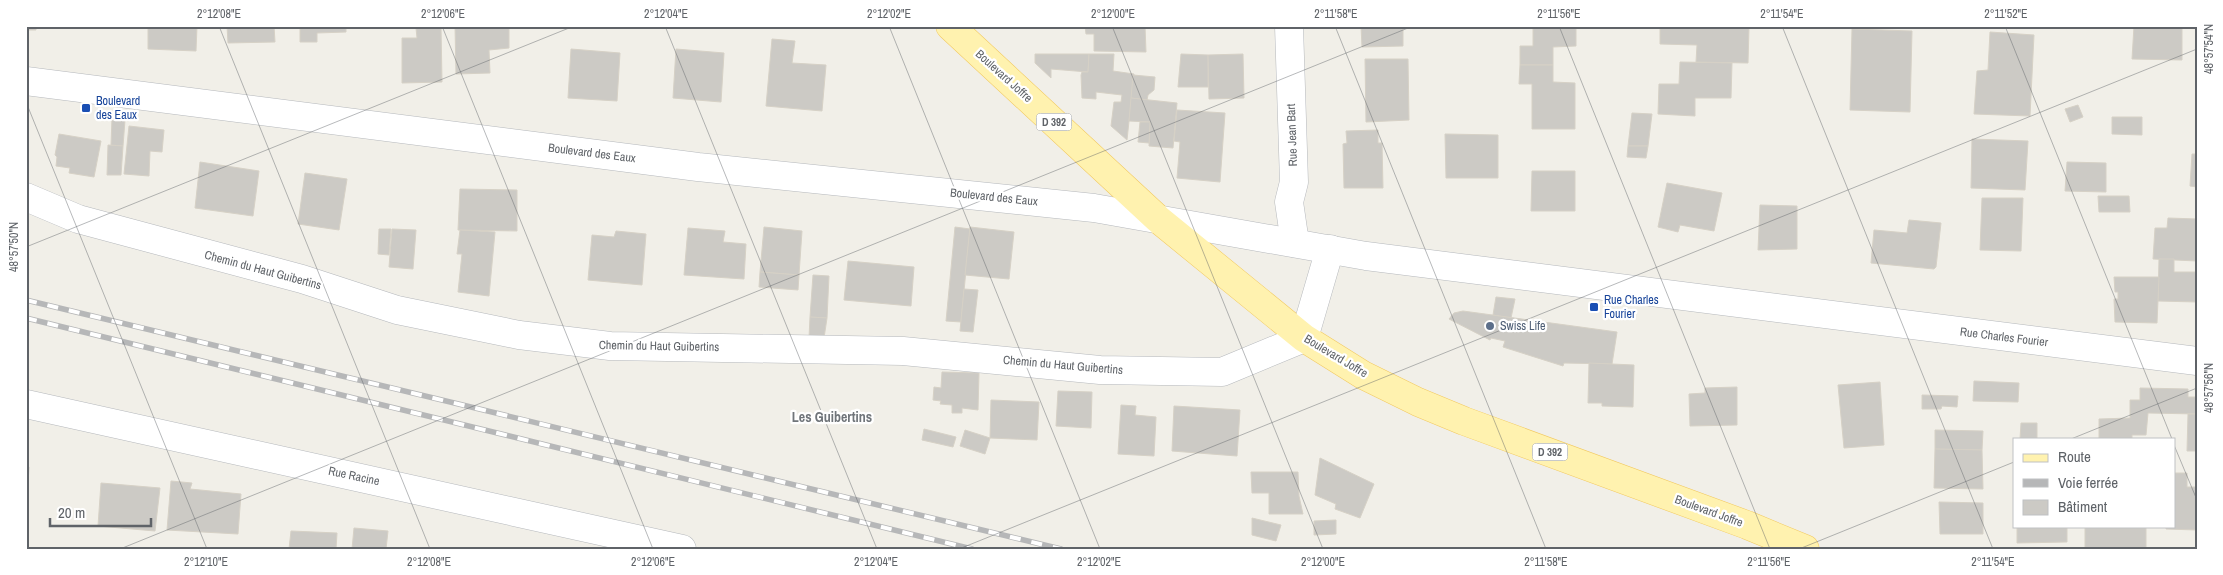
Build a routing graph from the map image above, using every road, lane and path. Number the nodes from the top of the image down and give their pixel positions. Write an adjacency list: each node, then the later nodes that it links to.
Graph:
1 (950, 26): 5 (main road, Boulevard Joffre / D 392)
2 (1289, 26): 6 (street, Rue Jean Bart)
3 (26, 80): 5 (street, Boulevard des Eaux)
4 (26, 198): 8 (street, Chemin du Haut Guibertins)
5 (1158, 219): 6 (street, Rue Charles Fourier); 8 (main road, Boulevard Joffre / D 392)
6 (1296, 242): 7 (street, Rue Charles Fourier)
7 (1330, 249): 8 (street); 9 (street, Rue Charles Fourier)
8 (1304, 338): 12 (main road, Boulevard Joffre / D 392)
9 (2197, 361)
10 (26, 404): 11 (street, Rue Racine)
11 (682, 549)
12 (1805, 549)

